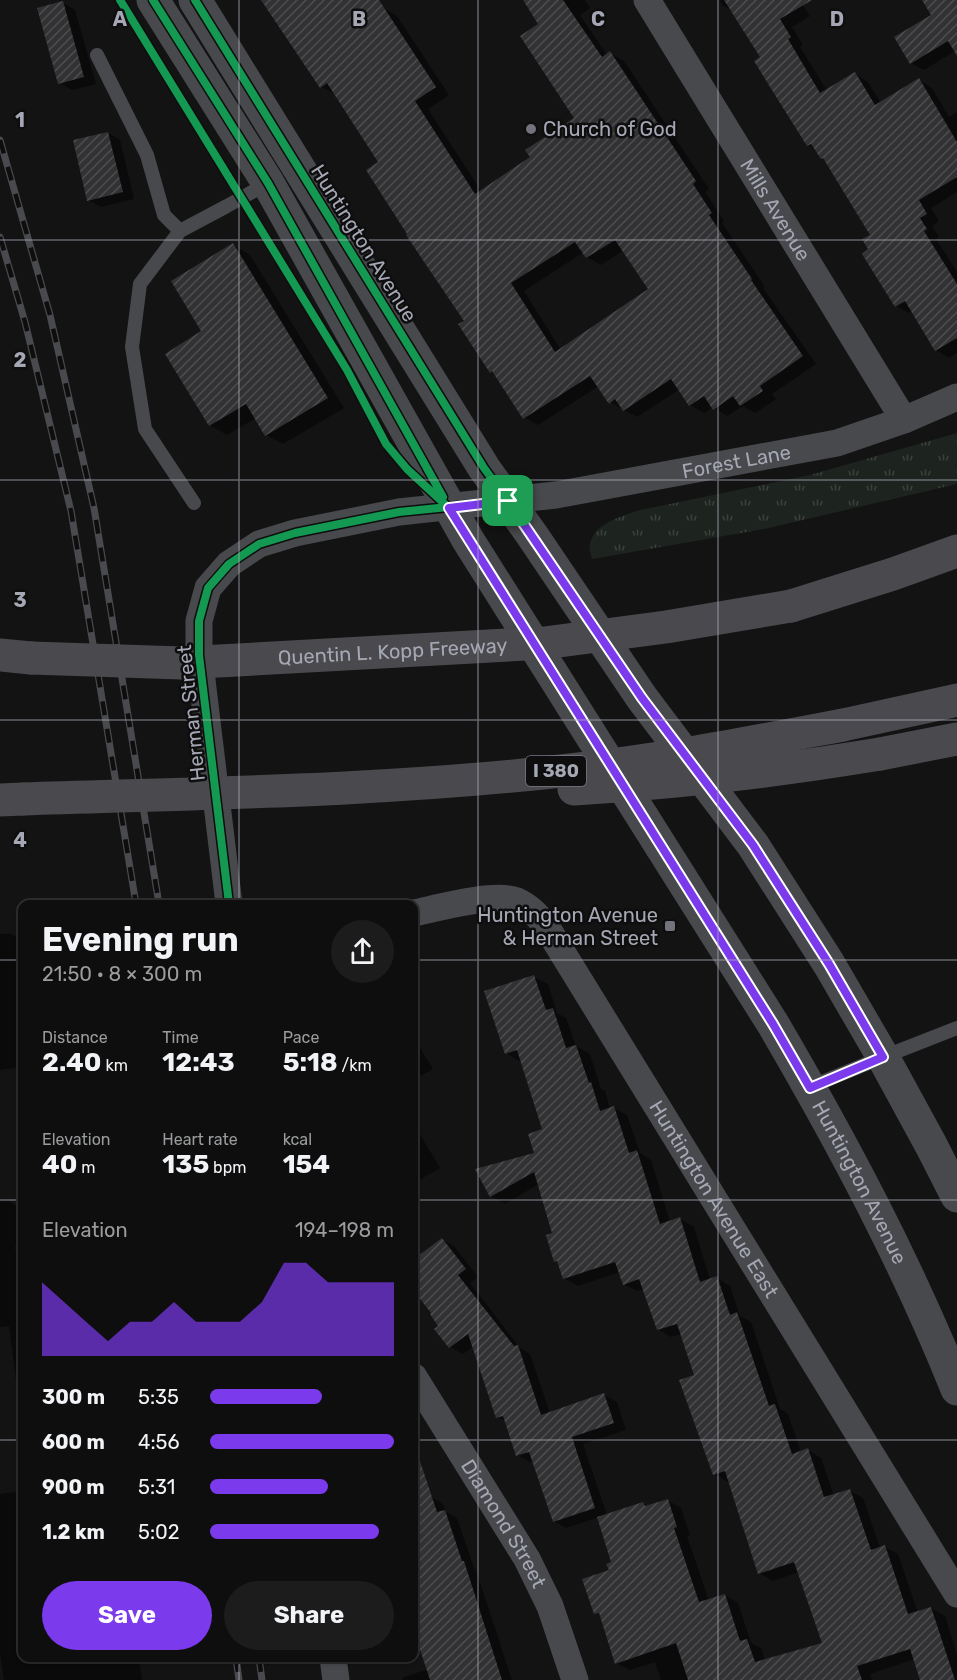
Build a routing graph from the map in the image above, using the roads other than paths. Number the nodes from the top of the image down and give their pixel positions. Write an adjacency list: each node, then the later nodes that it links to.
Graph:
1 (153, 0): 5 (street, Huntington Avenue)
2 (195, 0): 9 (street, Huntington Avenue)
3 (647, 0): 8 (street, Mills Avenue)
4 (97, 55): 6 (lane)
5 (268, 183): 6 (lane); 11 (street, Huntington Avenue)
6 (180, 231): 10 (lane)
7 (957, 397): 8 (street, Forest Lane)
8 (904, 420): 9 (street, Forest Lane)
9 (508, 501): 11 (street, Herman Street); 23 (street, Huntington Avenue)
10 (194, 502)
11 (449, 508): 20 (street, Herman Street); 24 (street, Huntington Avenue)
12 (957, 551): 14 (highway)
13 (957, 566): 14 (highway, Quentin L. Kopp Freeway)
14 (791, 606): 15 (highway, Quentin L. Kopp Freeway, bridge)
15 (10, 657)
16 (957, 700): 18 (highway, I 380, bridge)
17 (957, 739): 18 (highway, bridge)
18 (266, 791): 19 (highway, I 380, bridge)
19 (8, 799)
20 (229, 900)
21 (418, 912): 28 (street, Huntington Avenue East)
22 (957, 1028): 23 (lane)
23 (883, 1057): 24 (lane); 25 (street, Huntington Avenue)
24 (810, 1088): 27 (street, Huntington Avenue)
25 (957, 1196)
26 (418, 1383): 31 (street, Diamond Street)
27 (957, 1389)
28 (957, 1594)
29 (334, 1662): 30 (street)
30 (336, 1680)
31 (575, 1680)

